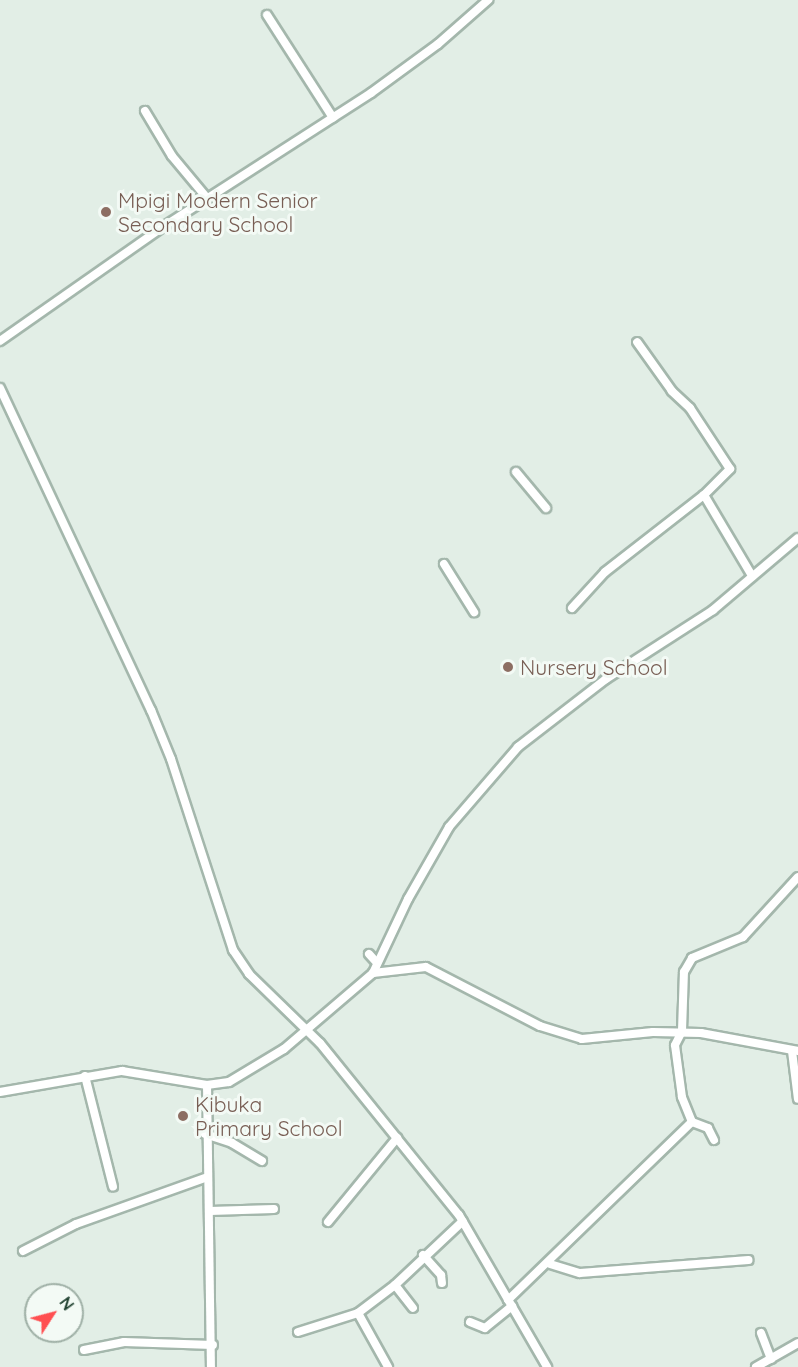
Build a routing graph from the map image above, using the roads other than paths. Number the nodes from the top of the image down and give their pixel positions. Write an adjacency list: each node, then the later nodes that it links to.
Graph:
1 (488, 0): 4 (street)
2 (267, 15): 4 (street)
3 (145, 111): 5 (street)
4 (333, 118): 5 (street)
5 (207, 198): 6 (street)
6 (1, 337)
7 (637, 342): 10 (street)
8 (0, 388): 21 (street)
9 (516, 472): 11 (street)
10 (704, 495): 14 (street); 15 (street)
11 (546, 508)
12 (798, 538): 14 (street)
13 (444, 564): 16 (street)
14 (752, 576): 19 (street)
15 (572, 608)
16 (474, 612)
17 (798, 877): 22 (street)
18 (369, 954): 19 (street)
19 (377, 963): 20 (street)
20 (373, 973): 21 (street); 22 (street)
21 (306, 1031): 25 (street); 30 (street)
22 (681, 1033): 23 (street); 28 (street)
23 (795, 1051): 27 (street)
24 (85, 1076): 25 (street); 26 (street); 34 (street)
25 (207, 1085): 29 (street)
26 (0, 1092)
27 (798, 1099)
28 (692, 1122): 31 (street); 42 (street)
29 (206, 1134): 32 (street); 33 (street)
30 (397, 1138): 37 (street); 38 (street)
31 (714, 1140)
32 (262, 1161)
33 (207, 1177): 36 (street); 39 (street)
34 (113, 1187)
35 (274, 1209): 36 (street)
36 (210, 1211): 52 (street)
37 (463, 1221): 40 (street); 45 (street)
38 (328, 1222)
39 (23, 1251)
40 (423, 1255): 43 (street); 44 (street)
41 (748, 1260): 42 (street)
42 (550, 1264): 45 (street)
43 (442, 1283)
44 (395, 1285): 46 (street); 47 (street)
45 (510, 1303): 48 (street); 57 (street)
46 (413, 1308)
47 (358, 1313): 49 (street); 56 (street)
48 (470, 1322)
49 (298, 1332)
50 (760, 1333): 54 (street)
51 (798, 1342): 54 (street)
52 (213, 1345): 53 (street); 55 (street)
53 (84, 1350)
54 (771, 1359): 58 (street)
55 (211, 1367)
56 (388, 1367)
57 (547, 1367)
58 (756, 1367)

